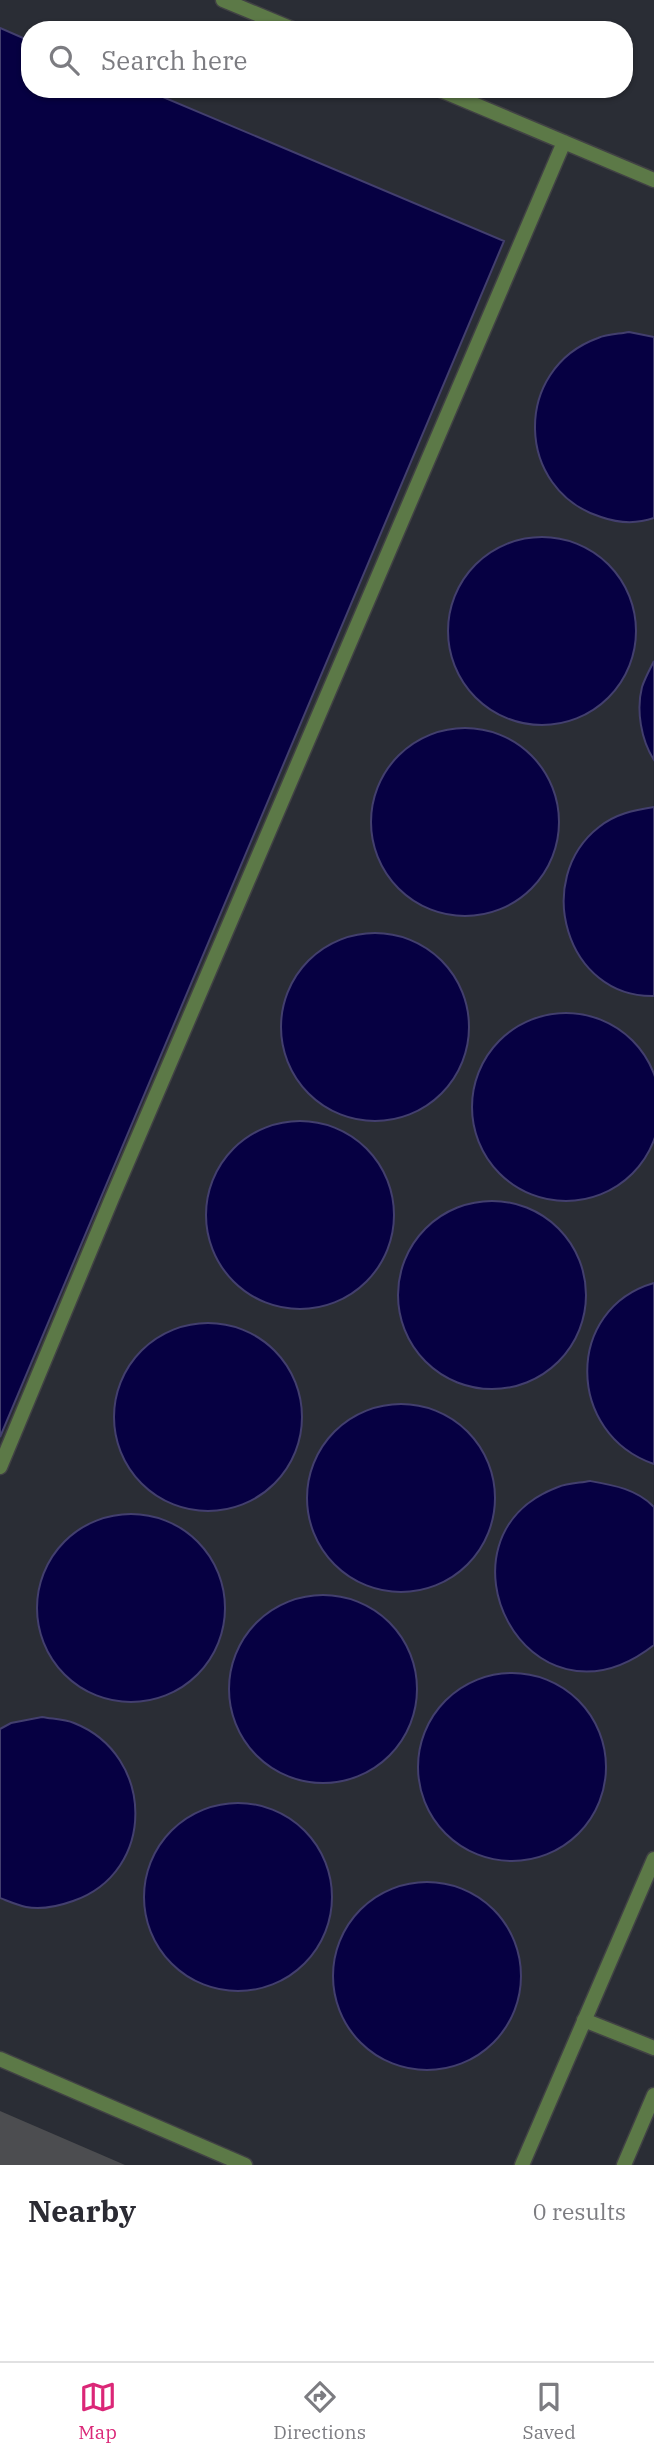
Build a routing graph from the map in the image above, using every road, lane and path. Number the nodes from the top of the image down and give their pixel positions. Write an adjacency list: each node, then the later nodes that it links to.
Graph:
1 (223, 0): 2 (lane)
2 (273, 21)
3 (459, 98): 4 (lane)
4 (564, 142): 5 (lane); 6 (lane)
5 (654, 180)
6 (0, 1467)
7 (654, 1859): 8 (lane)
8 (584, 2020): 9 (lane); 13 (lane)
9 (654, 2048)
10 (0, 2059): 12 (lane)
11 (654, 2095): 14 (lane)
12 (245, 2165)
13 (522, 2165)
14 (624, 2165)

